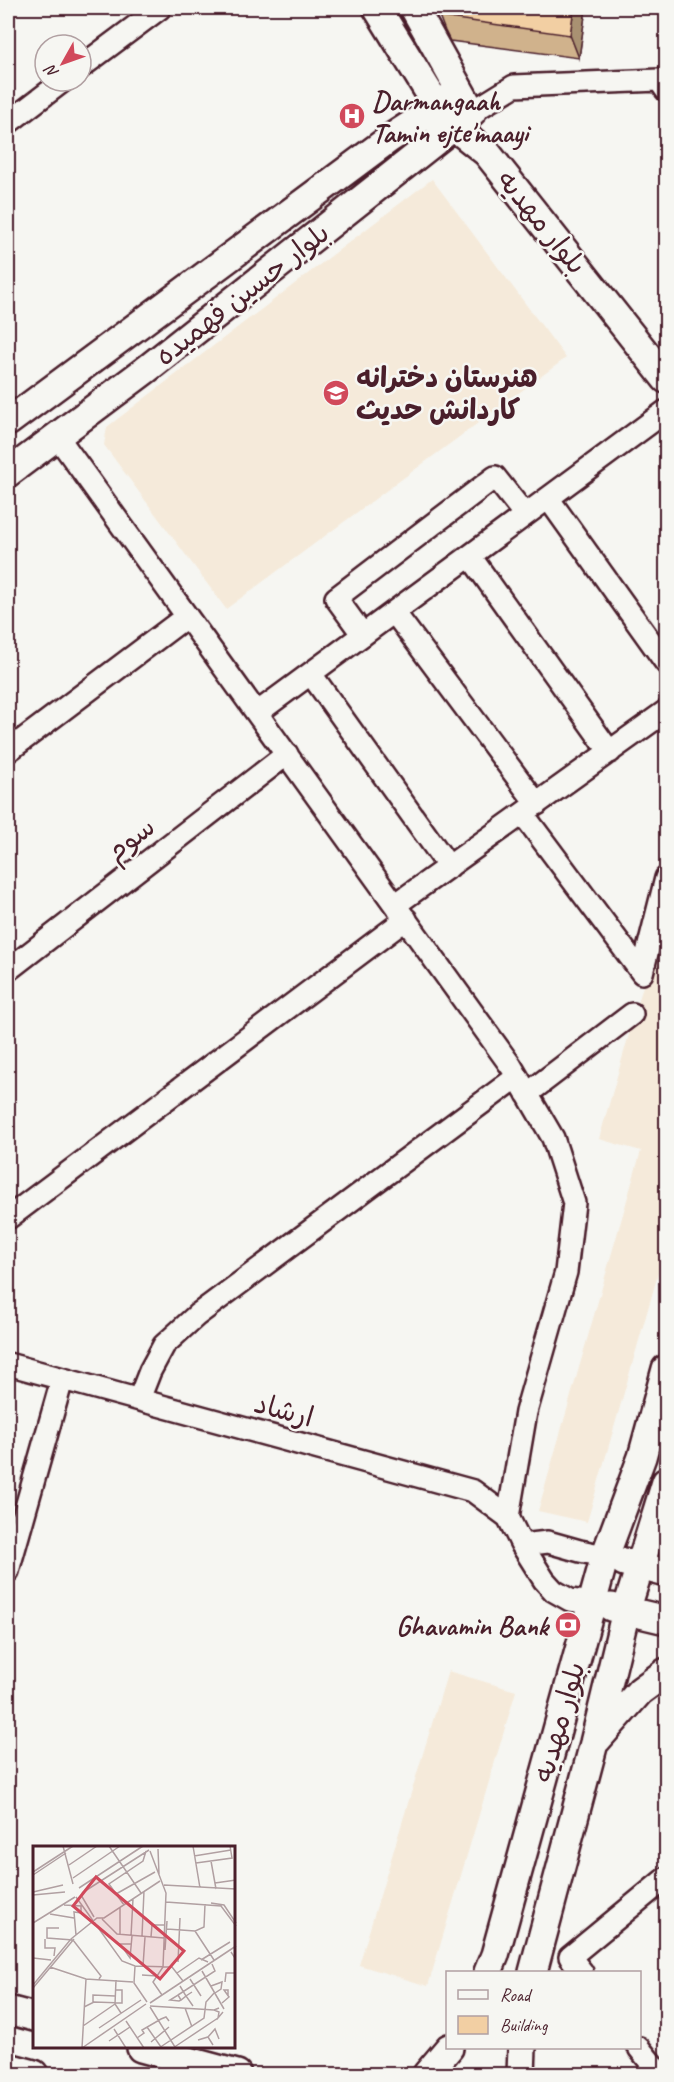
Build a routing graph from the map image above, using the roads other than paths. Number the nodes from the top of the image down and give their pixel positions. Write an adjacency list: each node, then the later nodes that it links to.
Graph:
1 (160, 8): 4 (street)
2 (377, 8): 7 (street, بلوار مهدیه)
3 (414, 8): 7 (street, بلوار مهدیه)
4 (93, 58)
5 (664, 82): 7 (street)
6 (47, 93): 8 (street)
7 (455, 109): 9 (street, بلوار مهدیه); 11 (street, بلوار حسین فهمیده); 12 (street, بلوار حسین فهمیده)
8 (8, 123)
9 (666, 379)
10 (666, 411): 14 (street)
11 (8, 422)
12 (57, 436): 13 (street, بلوار حسین فهمیده); 18 (street)
13 (8, 473)
14 (548, 498): 15 (street); 20 (street)
15 (525, 515): 16 (street); 19 (street)
16 (470, 556): 17 (street); 25 (street)
17 (394, 612): 19 (street); 27 (street)
18 (187, 616): 23 (street); 24 (street)
19 (363, 635): 21 (street)
20 (666, 663)
21 (311, 674): 23 (street); 28 (street)
22 (666, 711): 25 (street)
23 (257, 713): 26 (street)
24 (8, 752)
25 (610, 752): 27 (street)
26 (287, 754): 30 (street); 31 (street, سوم)
27 (530, 809): 28 (street); 29 (street)
28 (449, 867): 30 (street)
29 (666, 878)
30 (400, 912): 33 (street); 34 (street)
31 (8, 970)
32 (632, 1014): 33 (street)
33 (522, 1086): 38 (street); 40 (street)
34 (8, 1218)
35 (8, 1364): 37 (street, ارشاد)
36 (666, 1369): 43 (street, بلوار مهدیه)
37 (62, 1380): 38 (street, ارشاد); 45 (street)
38 (139, 1399): 40 (street, ارشاد)
39 (666, 1482): 41 (street, بلوار مهدیه)
40 (508, 1516): 42 (street, ارشاد)
41 (663, 1516): 44 (street, بلوار مهدیه)
42 (522, 1545): 43 (street); 46 (street, ارشاد)
43 (605, 1556): 44 (street); 46 (street, بلوار مهدیه)
44 (654, 1569): 47 (street, بلوار مهدیه)
45 (8, 1571)
46 (592, 1603): 47 (street); 52 (street, بلوار مهدیه)
47 (626, 1611): 48 (street); 50 (street, بلوار مهدیه)
48 (666, 1620)
49 (666, 1672): 50 (street)
50 (594, 1743): 53 (street, بلوار مهدیه)
51 (666, 1878): 54 (street)
52 (488, 1971)
53 (533, 1971)
54 (581, 1971)
55 (8, 2010): 56 (street)
56 (33, 2017)
57 (145, 2049): 63 (street)
58 (448, 2049): 64 (street)
59 (522, 2049): 65 (street)
60 (640, 2049): 66 (street)
61 (8, 2067): 62 (street)
62 (33, 2074)
63 (237, 2074)
64 (427, 2074)
65 (521, 2074)
66 (660, 2074)

